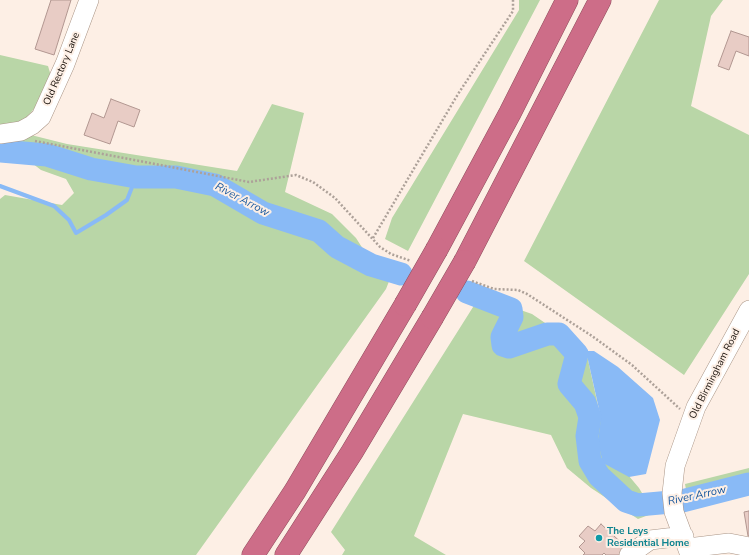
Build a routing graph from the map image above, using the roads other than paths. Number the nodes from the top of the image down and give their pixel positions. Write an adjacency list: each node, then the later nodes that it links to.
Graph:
1 (89, 0): 4 (street, Old Rectory Lane)
2 (567, 0): 8 (highway, bridge)
3 (600, 0): 9 (highway, bridge)
4 (0, 134)
5 (749, 310): 6 (street, Old Birmingham Road)
6 (687, 546): 7 (street); 10 (street)
7 (749, 547)
8 (253, 555)
9 (286, 555)
10 (629, 555)

